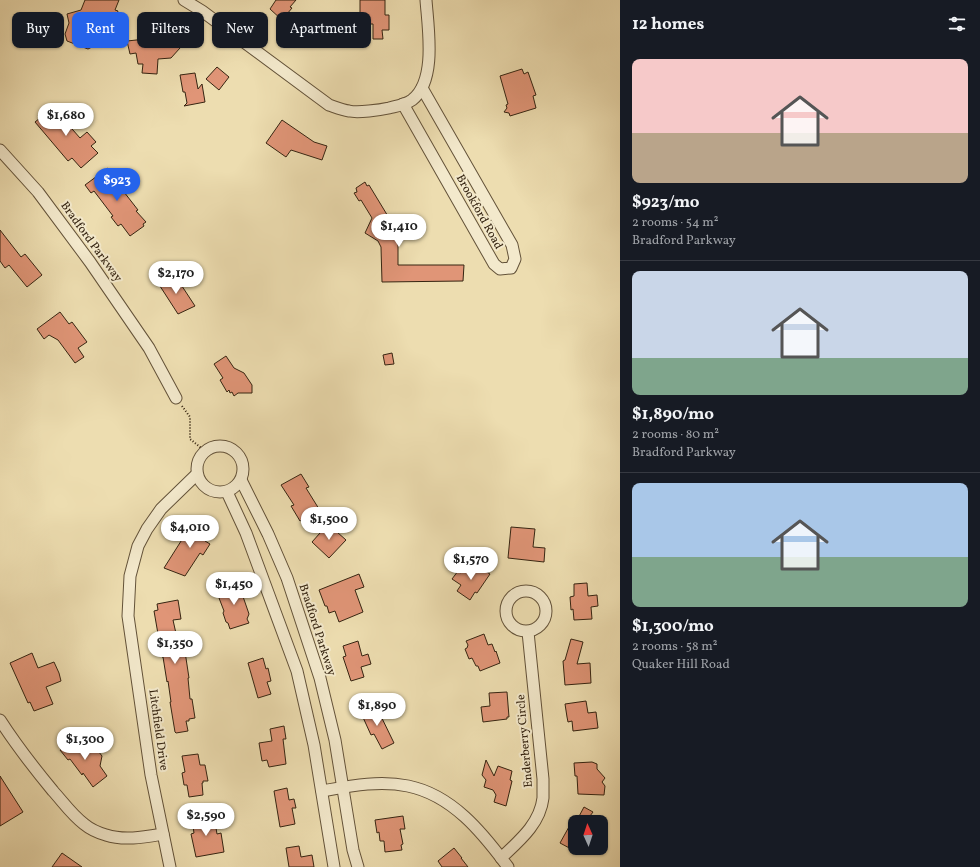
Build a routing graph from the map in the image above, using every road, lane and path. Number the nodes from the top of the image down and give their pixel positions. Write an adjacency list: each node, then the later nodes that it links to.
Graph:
1 (184, 0): 4 (street)
2 (426, 0): 3 (street)
3 (422, 88): 4 (street); 4 (street, Brookford Road)
4 (403, 104)
5 (0, 150): 6 (street, Bradford Parkway)
6 (176, 398): 7 (path)
7 (205, 451): 8 (street); 9 (street, Bradford Parkway)
8 (197, 474): 10 (street); 15 (street, Litchfield Drive)
9 (241, 480): 10 (street); 13 (street, Bradford Parkway)
10 (226, 492): 14 (street)
11 (528, 632): 16 (street, Enderberry Circle)
12 (0, 720): 15 (street)
13 (343, 787): 14 (street); 16 (street); 19 (street, Bradford Parkway)
14 (322, 791): 18 (street)
15 (163, 834): 17 (street, Litchfield Drive)
16 (504, 863)
17 (170, 867)
18 (334, 867)
19 (358, 867)

